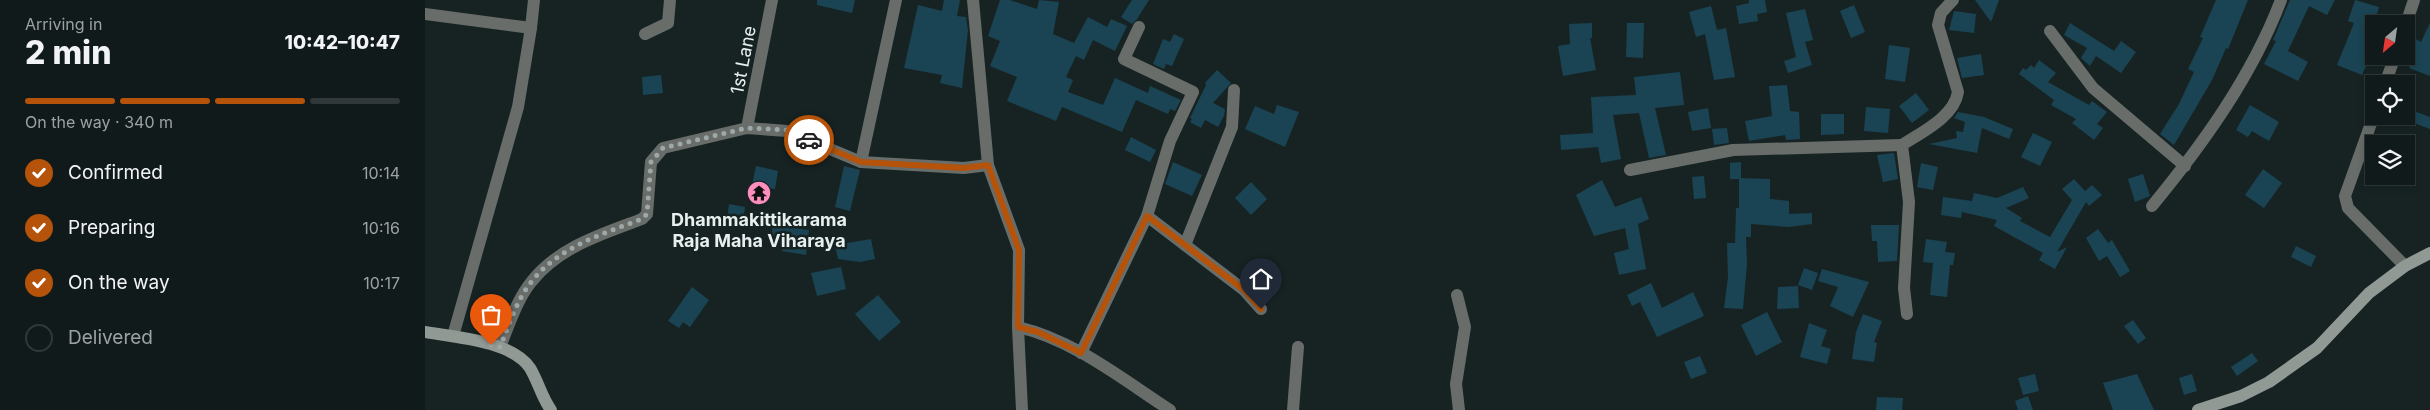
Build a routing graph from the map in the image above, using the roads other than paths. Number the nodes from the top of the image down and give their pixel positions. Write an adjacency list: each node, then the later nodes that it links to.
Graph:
1 (534, 0): 12 (street)
2 (670, 0): 14 (street)
3 (772, 0): 17 (street, 1st Lane)
4 (896, 0): 19 (street)
5 (973, 0): 20 (street)
6 (1953, 0): 18 (street)
7 (2281, 0): 21 (street)
8 (2415, 0): 10 (street)
9 (425, 14): 12 (street)
10 (2409, 15)
11 (1139, 27): 24 (street)
12 (531, 28): 33 (street)
13 (2051, 31): 21 (street)
14 (645, 34)
15 (1234, 90): 25 (street)
16 (2370, 125): 27 (street)
17 (747, 128): 19 (street); 34 (street)
18 (1902, 145): 22 (street); 30 (street)
19 (861, 162): 20 (street)
20 (988, 165): 31 (street)
21 (2185, 166): 23 (street)
22 (1630, 170)
23 (2152, 206)
24 (1147, 216): 25 (street); 36 (street)
25 (1185, 245): 29 (street)
26 (2430, 254): 27 (street)
27 (2405, 266): 42 (street)
28 (1457, 295): 41 (street)
29 (1261, 309)
30 (1907, 314)
31 (1018, 327): 36 (street); 38 (street)
32 (425, 332): 33 (street)
33 (453, 336): 34 (street)
34 (500, 347): 37 (street)
35 (1298, 347): 40 (street)
36 (1081, 353): 39 (street)
37 (551, 410)
38 (1022, 410)
39 (1170, 410)
40 (1293, 410)
41 (1459, 410)
42 (2198, 410)

